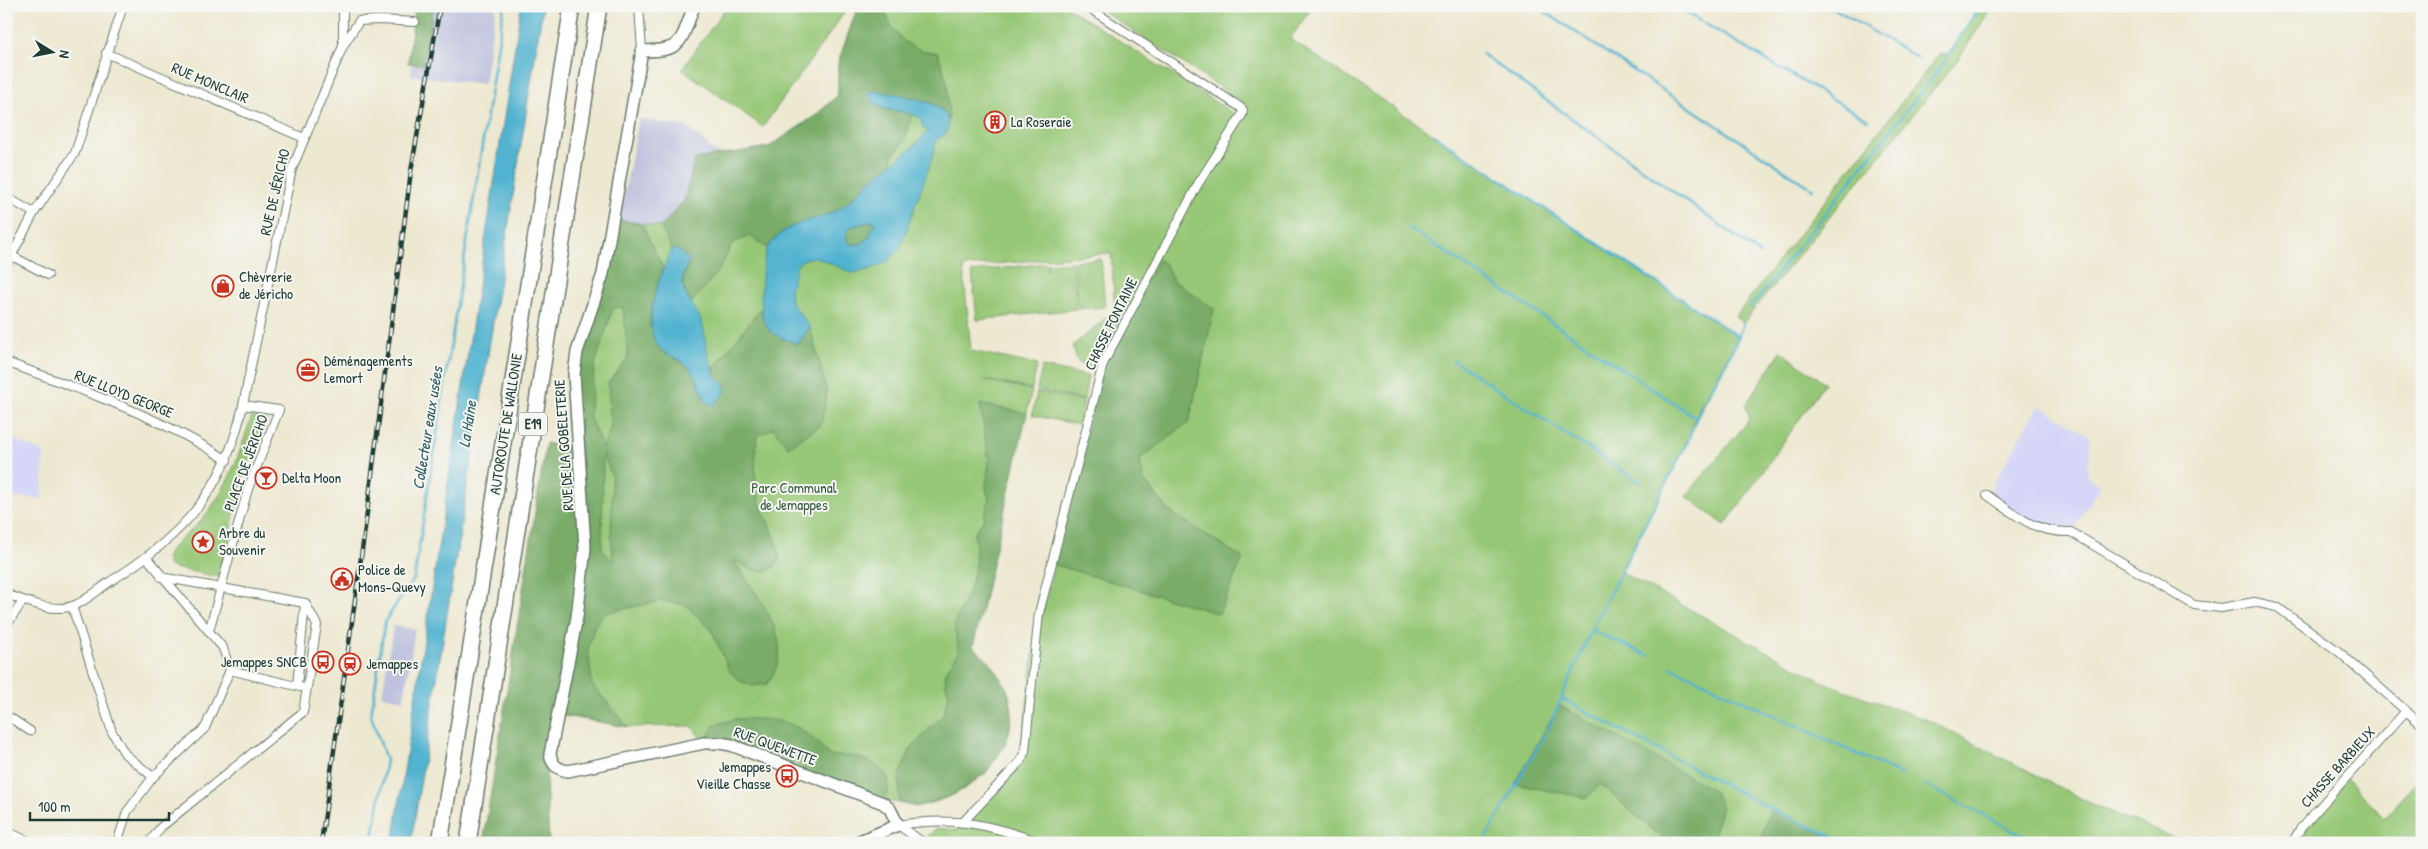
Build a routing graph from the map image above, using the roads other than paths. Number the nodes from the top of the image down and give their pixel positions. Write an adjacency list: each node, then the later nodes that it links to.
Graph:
1 (123, 6): 11 (street)
2 (343, 6): 9 (street)
3 (572, 6): 46 (highway, AUTOROUTE DE WALLONIE / E19)
4 (599, 6): 47 (highway, AUTOROUTE DE WALLONIE / E19)
5 (639, 6): 10 (street)
6 (694, 6): 10 (street)
7 (1086, 6): 40 (street, CHASSE FONTAINE)
8 (415, 22): 9 (street, RUE DE JÉRICHO)
9 (344, 46): 12 (street, RUE DE JÉRICHO)
10 (642, 51): 38 (street, RUE DE LA GOBELETERIE)
11 (106, 53): 12 (street, RUE MONCLAIR); 14 (street)
12 (304, 138): 19 (street, RUE DE JÉRICHO)
13 (6, 197): 14 (street)
14 (34, 213): 15 (street)
15 (12, 256): 16 (street); 17 (street)
16 (6, 266)
17 (48, 276)
18 (6, 362): 20 (street, RUE LLOYD GEORGE)
19 (243, 405): 20 (street, PLACE DE JÉRICHO); 24 (street, PLACE DE JÉRICHO)
20 (227, 460): 22 (street, PLACE DE JÉRICHO)
21 (1987, 496): 34 (street)
22 (147, 558): 23 (street); 28 (street, PLACE DE JÉRICHO)
23 (161, 577): 24 (street); 30 (street)
24 (221, 589): 27 (street); 30 (street)
25 (6, 594): 26 (street)
26 (23, 601): 28 (street); 29 (street)
27 (305, 603): 32 (street); 33 (street)
28 (72, 606): 39 (street)
29 (6, 626)
30 (209, 631): 31 (street)
31 (230, 670): 32 (street); 39 (street)
32 (297, 686): 33 (street)
33 (307, 688): 45 (street)
34 (2406, 711): 36 (street); 51 (street, CHASSE BARBIEUX)
35 (6, 715): 37 (street)
36 (2422, 726)
37 (30, 731)
38 (568, 771): 41 (street, RUE QUEWETTE)
39 (153, 777): 44 (street)
40 (964, 821): 41 (street); 50 (street)
41 (898, 825): 48 (street); 49 (street)
42 (6, 831): 43 (street)
43 (32, 843)
44 (117, 843)
45 (148, 843)
46 (440, 843)
47 (468, 843)
48 (855, 843)
49 (924, 843)
50 (1042, 843)
51 (2292, 843)

